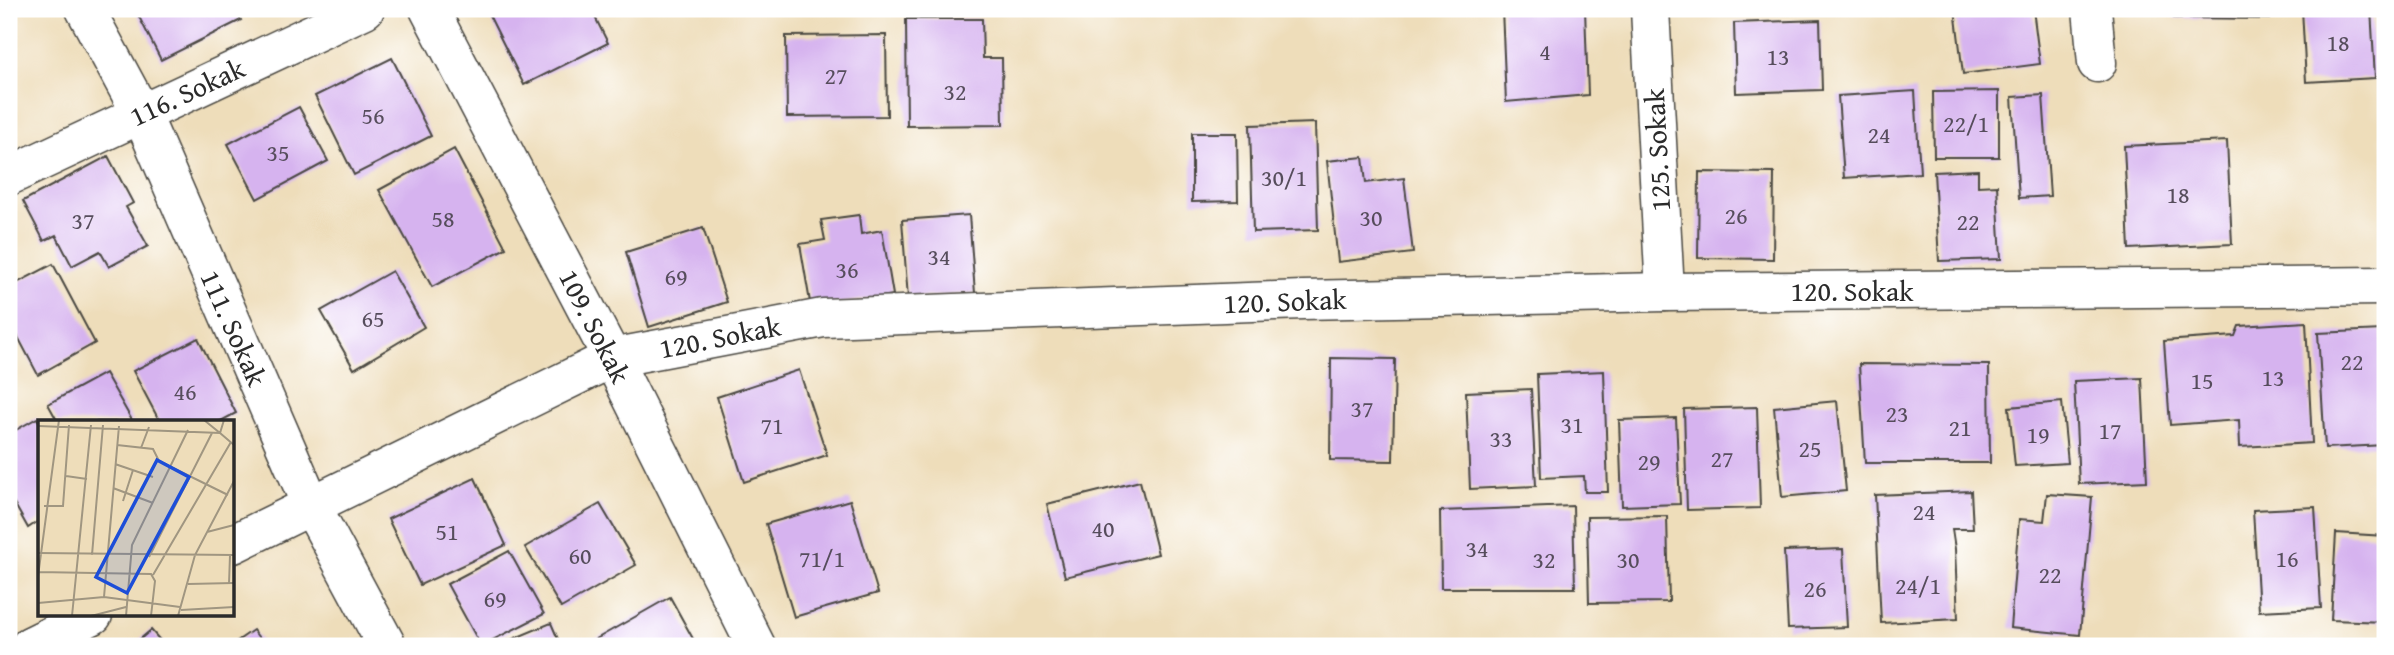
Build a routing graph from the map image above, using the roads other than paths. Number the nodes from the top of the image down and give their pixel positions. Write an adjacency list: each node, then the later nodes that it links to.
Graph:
1 (85, 9): 7 (street, 111. Sokak)
2 (365, 9): 7 (street, 116. Sokak)
3 (429, 9): 11 (street, 109. Sokak)
4 (1650, 9): 10 (street, 125. Sokak)
5 (2091, 9): 6 (street)
6 (2097, 63)
7 (141, 113): 8 (street, 116. Sokak); 12 (street, 111. Sokak)
8 (9, 176)
9 (2385, 286): 10 (street, 120. Sokak)
10 (1665, 292): 11 (street, 120. Sokak)
11 (612, 358): 12 (street, 120. Sokak); 17 (street, 109. Sokak)
12 (311, 505): 13 (street, 120. Sokak); 16 (street, 111. Sokak)
13 (234, 544)
14 (91, 616): 15 (street)
15 (30, 646)
16 (387, 646)
17 (756, 646)

